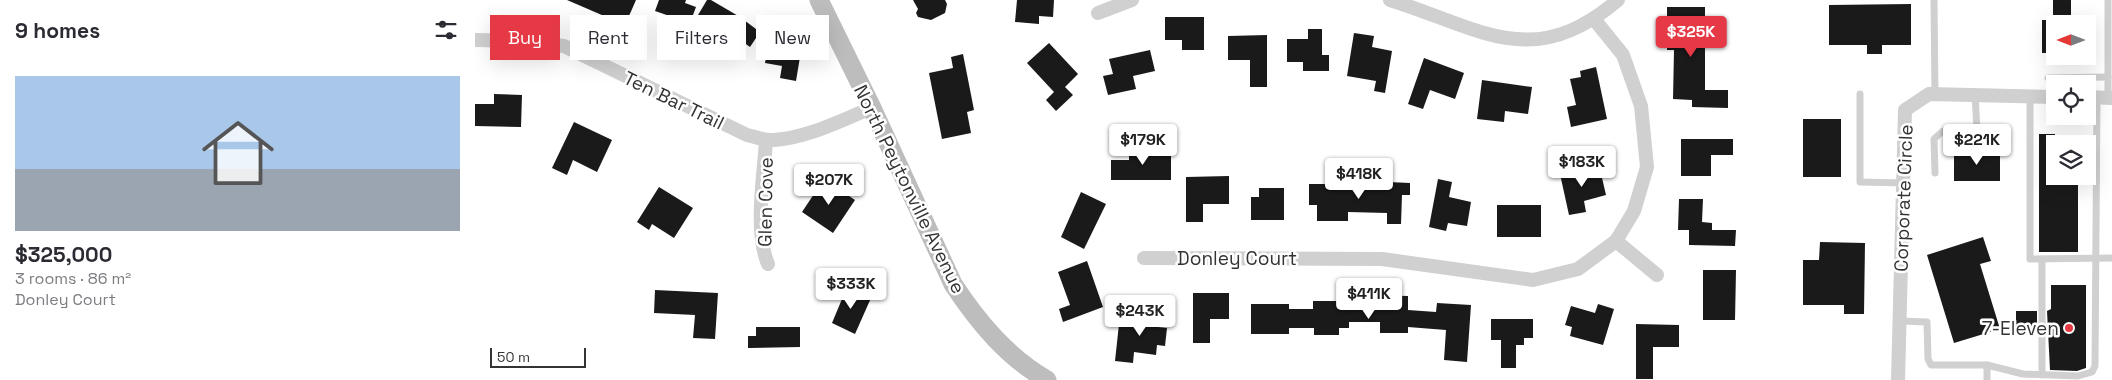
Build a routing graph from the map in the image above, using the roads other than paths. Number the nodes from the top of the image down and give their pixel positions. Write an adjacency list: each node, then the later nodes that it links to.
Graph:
1 (819, 0): 18 (street, North Peytonville Avenue)
2 (1132, 0): 7 (street)
3 (1390, 0): 8 (street)
4 (1618, 0): 8 (street)
5 (1935, 0): 13 (lane)
6 (2108, 0): 11 (lane)
7 (1098, 13)
8 (1594, 19): 22 (street, Donley Court)
9 (475, 40): 19 (street, Ten Bar Trail)
10 (2096, 77): 11 (lane)
11 (2108, 77): 17 (lane)
12 (1860, 94): 21 (lane)
13 (1935, 94): 14 (street, Corporate Circle); 21 (street, Corporate Circle)
14 (1975, 95): 15 (street, Corporate Circle); 20 (lane)
15 (2030, 96): 16 (street, Corporate Circle); 26 (lane)
16 (2046, 97)
17 (2101, 97): 24 (lane)
18 (872, 108): 19 (street, Ten Bar Trail); 32 (street, North Peytonville Avenue)
19 (767, 140): 27 (street, Glen Cove)
20 (1935, 173)
21 (1903, 183): 29 (street, Corporate Circle)
22 (1616, 241): 23 (street, Donley Court); 28 (street)
23 (1144, 258)
24 (2097, 258): 25 (lane); 26 (lane); 31 (lane)
25 (2112, 258)
26 (2042, 259): 31 (lane)
27 (768, 264)
28 (1657, 275)
29 (1900, 321): 30 (lane); 33 (street, Corporate Circle)
30 (1987, 365): 31 (lane); 34 (lane)
31 (2042, 375)
32 (1046, 380)
33 (1898, 380)
34 (1987, 380)

